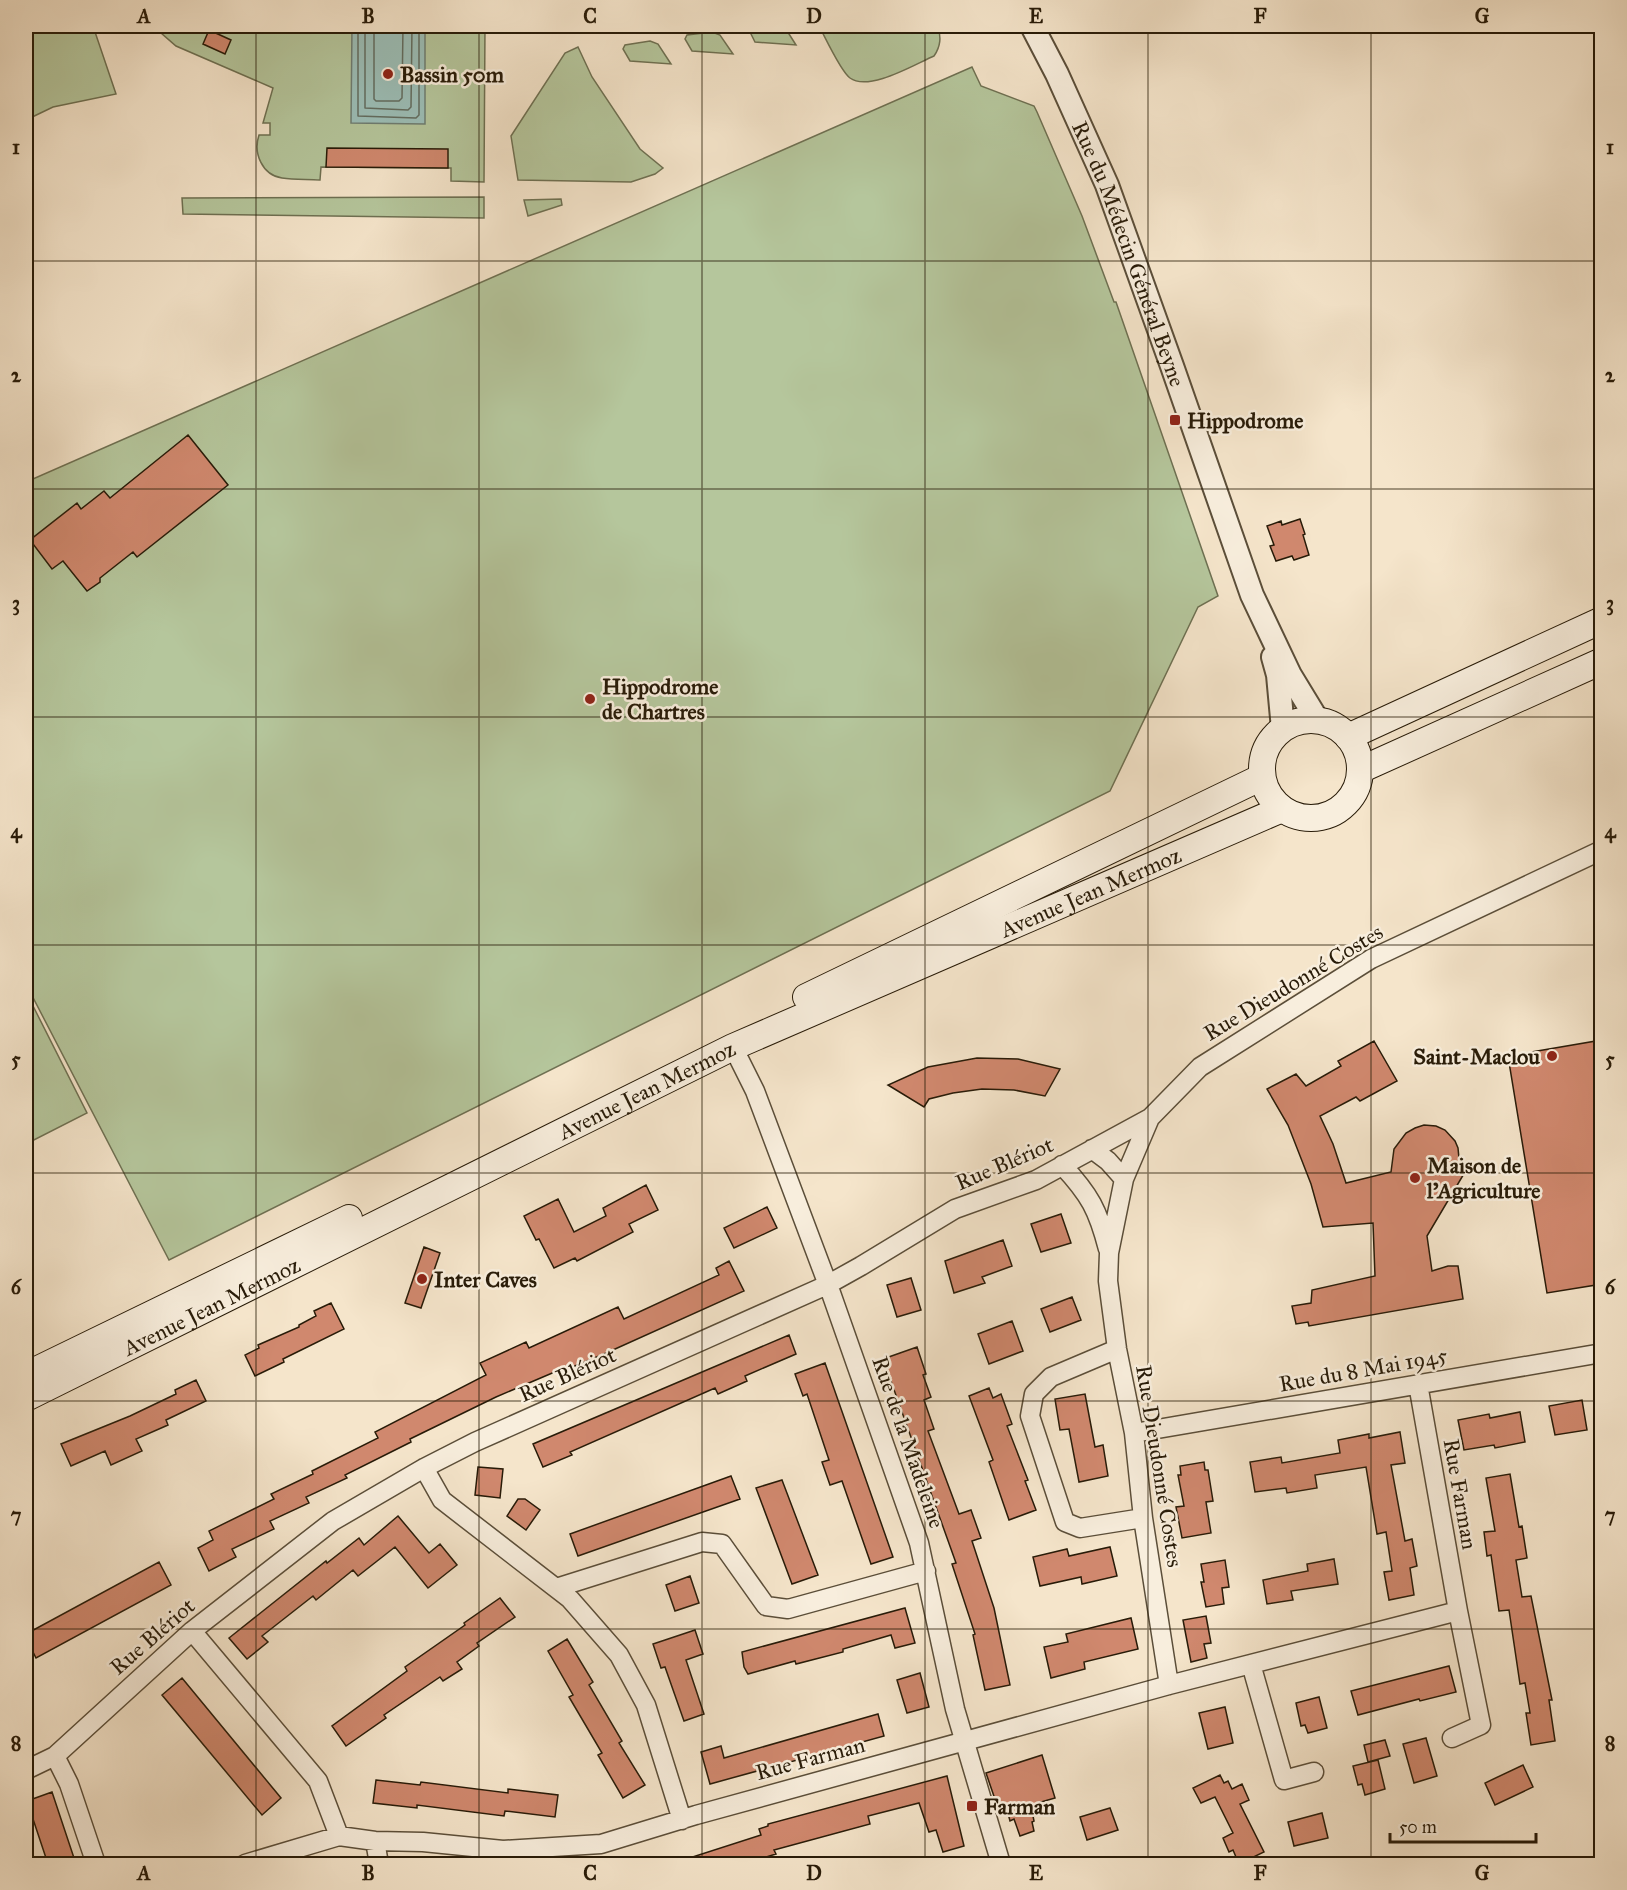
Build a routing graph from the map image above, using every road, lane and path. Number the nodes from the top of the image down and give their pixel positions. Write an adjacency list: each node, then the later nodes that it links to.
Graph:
1 (1032, 26): 3 (street, Rue du Médecin Général Beyne)
2 (1602, 620): 7 (main road)
3 (1263, 621): 5 (street, Rue du Médecin Général Beyne); 6 (street, Rue du Médecin Général Beyne)
4 (1602, 661): 8 (main road)
5 (1318, 721): 6 (main road); 7 (main road)
6 (1283, 729): 9 (main road)
7 (1348, 737): 8 (main road)
8 (1360, 770): 10 (main road)
9 (1262, 777): 10 (main road); 21 (main road, Avenue Jean Mermoz)
10 (1282, 809): 12 (main road, Avenue Jean Mermoz)
11 (1602, 850): 13 (street, Rue Dieudonné Costes)
12 (733, 1047): 18 (street, Rue de la Madeleine); 23 (main road, Avenue Jean Mermoz)
13 (1150, 1118): 14 (street, Rue Blériot); 16 (street, Rue Dieudonné Costes)
14 (1092, 1149): 15 (street, Rue Blériot); 16 (street)
15 (1062, 1166): 17 (street, Rue Dieudonné Costes); 18 (street, Rue Blériot)
16 (1124, 1179): 17 (street, Rue Dieudonné Costes)
17 (1109, 1253): 19 (street, Rue Dieudonné Costes)
18 (827, 1285): 25 (street, Rue Blériot); 27 (street, Rue de la Madeleine)
19 (1117, 1349): 24 (street, Rue Dieudonné Costes); 26 (street)
20 (1602, 1353): 22 (street, Rue du 8 Mai 1945)
21 (26, 1375)
22 (1418, 1384): 24 (street, Rue du 8 Mai 1945); 29 (street, Rue Farman)
23 (26, 1398)
24 (1134, 1433): 26 (street, Rue Dieudonné Costes)
25 (424, 1468): 28 (street); 30 (street, Rue Blériot)
26 (1143, 1518): 32 (street, Rue Dieudonné Costes)
27 (926, 1571): 28 (street); 34 (street, Rue de la Madeleine)
28 (556, 1588): 38 (street)
29 (1458, 1611): 31 (street, Rue Farman); 33 (street, Rue Farman)
30 (192, 1630): 35 (street, Rue Blériot); 39 (street)
31 (1251, 1664): 32 (street, Rue Farman); 37 (street)
32 (1168, 1685): 34 (street, Rue Farman)
33 (1452, 1738)
34 (964, 1742): 38 (street, Rue Farman); 44 (street, Rue de la Madeleine)
35 (55, 1756): 36 (street, Rue Blériot); 41 (street)
36 (26, 1770)
37 (1314, 1772)
38 (682, 1820): 40 (street, Rue Farman)
39 (339, 1836): 40 (street, Rue Farman); 42 (street)
40 (375, 1841): 43 (street)
41 (96, 1864)
42 (245, 1864)
43 (379, 1864)
44 (1001, 1864)

